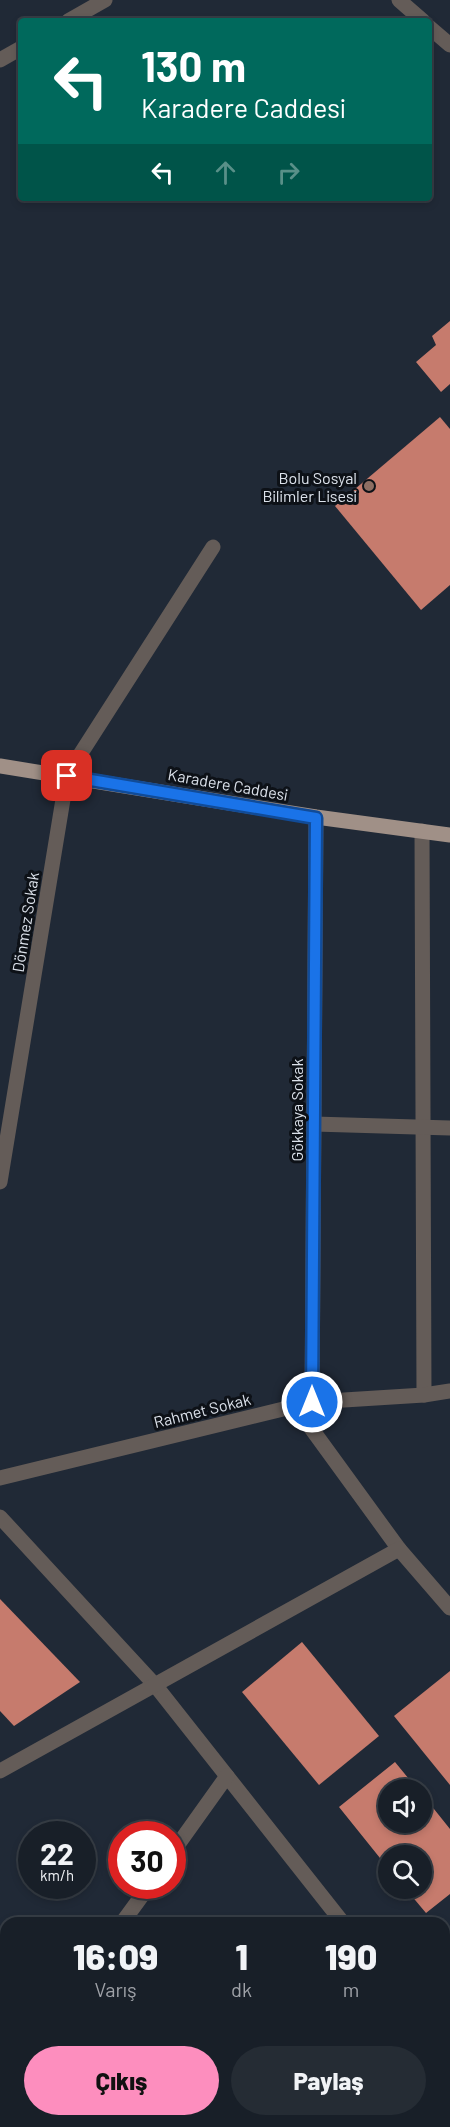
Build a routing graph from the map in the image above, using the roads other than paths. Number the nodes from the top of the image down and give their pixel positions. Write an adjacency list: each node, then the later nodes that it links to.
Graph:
1 (105, 0): 3 (street)
2 (399, 0): 4 (street)
3 (73, 18)
4 (420, 18)
5 (432, 30): 6 (street)
6 (450, 45)
7 (18, 50): 8 (street)
8 (0, 60)
9 (213, 547): 11 (street)
10 (0, 766): 11 (main road, Karadere Caddesi)
11 (67, 776): 12 (main road, Karadere Caddesi); 18 (street, Dönmez Sokak)
12 (316, 818): 13 (main road, Karadere Caddesi); 15 (street, Gökkaya Sokak)
13 (422, 831): 14 (main road, Karadere Caddesi); 16 (street)
14 (450, 835)
15 (314, 1124): 16 (street); 21 (street, Gökkaya Sokak)
16 (423, 1128): 17 (street); 20 (street)
17 (450, 1128)
18 (0, 1182)
19 (450, 1391): 20 (street, Rahmet Sokak)
20 (423, 1395): 21 (street, Rahmet Sokak)
21 (312, 1402): 22 (street, Rahmet Sokak)
22 (295, 1406): 23 (street, Rahmet Sokak); 25 (street)
23 (0, 1478)
24 (0, 1517): 27 (street)
25 (399, 1549): 26 (street); 27 (street)
26 (450, 1608)
27 (155, 1685): 28 (street); 29 (street)
28 (0, 1771)
29 (227, 1776): 30 (street); 33 (street)
30 (186, 1833)
31 (140, 1899): 32 (street)
32 (127, 1917)
33 (338, 1917)

